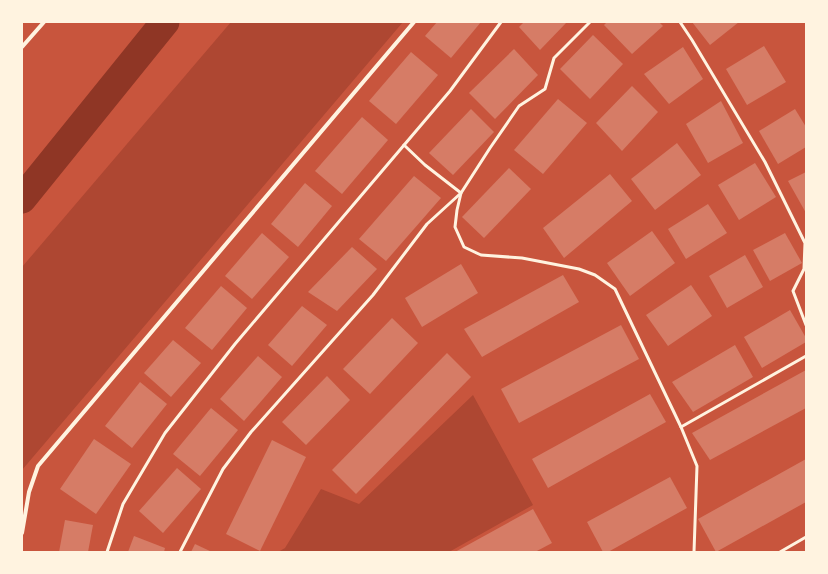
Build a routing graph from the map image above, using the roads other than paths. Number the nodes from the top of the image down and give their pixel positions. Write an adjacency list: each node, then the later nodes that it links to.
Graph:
1 (44, 22): 6 (street)
2 (414, 22): 12 (street)
3 (501, 22): 7 (lane)
4 (590, 22): 8 (lane)
5 (680, 22): 9 (lane)
6 (22, 47)
7 (404, 145): 8 (lane); 14 (lane)
8 (461, 193): 11 (lane); 15 (lane)
9 (806, 325)
10 (806, 356): 11 (lane)
11 (681, 427): 16 (lane)
12 (22, 533)
13 (806, 537): 17 (lane)
14 (106, 552)
15 (180, 552)
16 (694, 552)
17 (780, 552)

